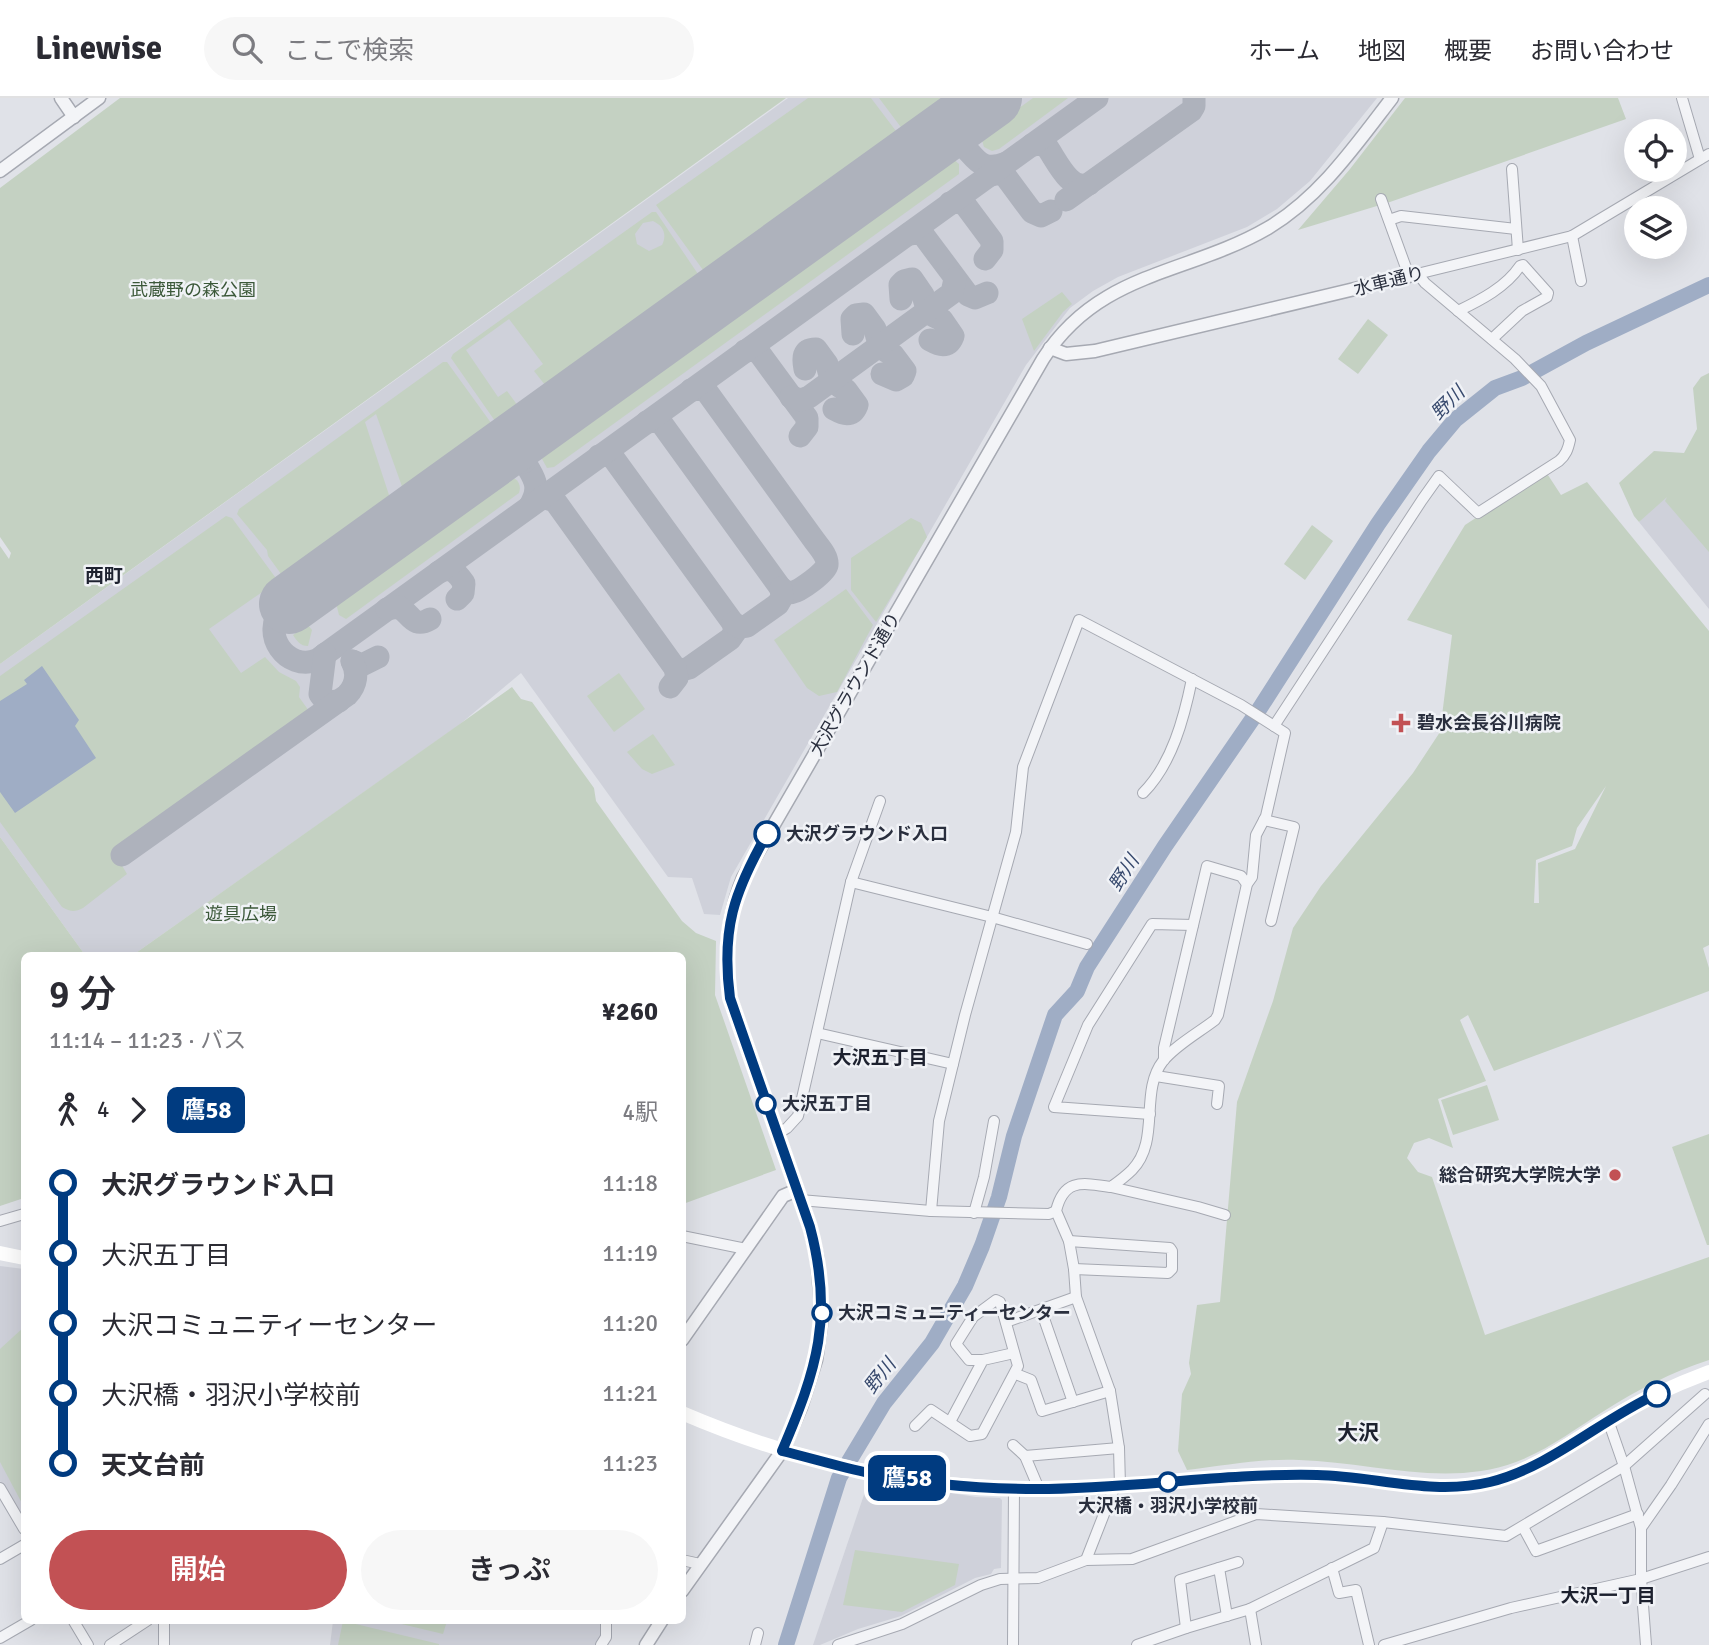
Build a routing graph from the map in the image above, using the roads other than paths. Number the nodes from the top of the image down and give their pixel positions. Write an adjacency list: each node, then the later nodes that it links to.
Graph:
1 (61, 98): 5 (street)
2 (99, 98): 5 (street)
3 (1392, 98): 18 (street, 大沢グラウンド通り)
4 (1682, 98): 6 (street)
5 (74, 117): 8 (street)
6 (1704, 157): 12 (street, 水車通り)
7 (1512, 169): 11 (street)
8 (0, 171)
9 (1381, 199): 10 (street)
10 (1389, 220): 11 (street); 14 (street)
11 (1516, 229): 13 (street)
12 (1572, 236): 13 (street, 水車通り); 15 (street)
13 (1518, 250): 14 (street, 水車通り)
14 (1414, 275): 16 (street); 18 (street, 水車通り)
15 (1581, 281)
16 (1458, 311): 17 (street); 17 (street)
17 (1492, 339): 20 (street)
18 (1050, 348): 37 (street, 大沢グラウンド通り)
19 (1192, 679): 20 (street); 21 (street); 26 (street)
20 (1273, 725): 23 (street)
21 (1143, 793)
22 (880, 801): 24 (street)
23 (1264, 820): 25 (street); 27 (street)
24 (851, 882): 26 (street); 30 (street)
25 (1247, 884): 28 (street); 31 (street)
26 (992, 917): 29 (street); 32 (street)
27 (1271, 921)
28 (1193, 925): 31 (street); 35 (street)
29 (1087, 944)
30 (817, 1033): 32 (street); 37 (street)
31 (1164, 1060): 33 (street)
32 (953, 1064): 40 (street)
33 (1156, 1076): 34 (street); 35 (street)
34 (1217, 1104)
35 (1150, 1114): 38 (street)
36 (993, 1121): 42 (street)
37 (777, 1134): 39 (street, 大沢グラウンド通り)
38 (1111, 1187): 41 (street); 44 (street)
39 (798, 1195): 40 (street); 48 (street); 70 (street, 大沢グラウンド通り)
40 (931, 1211): 42 (street)
41 (1056, 1211): 42 (street); 47 (street)
42 (974, 1213)
43 (21, 1215): 45 (street)
44 (1225, 1215)
45 (0, 1221)
46 (686, 1237): 48 (street)
47 (1069, 1241): 51 (street); 51 (street)
48 (746, 1249): 55 (street)
49 (0, 1253): 50 (main road)
50 (21, 1257)
51 (1074, 1269): 52 (street)
52 (1076, 1297): 53 (street); 60 (street)
53 (1041, 1310): 54 (street); 62 (street)
54 (1006, 1322): 56 (street); 57 (street)
55 (686, 1334)
56 (1014, 1353): 57 (street); 58 (street)
57 (983, 1360): 65 (street)
58 (1016, 1374): 62 (street); 65 (street)
59 (1702, 1374): 61 (street); 64 (main road)
60 (1110, 1391): 62 (street); 69 (street)
61 (1707, 1398): 72 (street)
62 (1073, 1402)
63 (686, 1415): 70 (main road)
64 (1608, 1420): 72 (street); 73 (main road)
65 (950, 1422): 67 (street)
66 (1709, 1424): 81 (street)
67 (915, 1426)
68 (1013, 1445): 71 (street)
69 (1119, 1448): 71 (street); 73 (street)
70 (782, 1451): 75 (main road); 88 (street, 大沢グラウンド通り)
71 (1025, 1456): 76 (street)
72 (1624, 1466): 77 (street); 80 (street)
73 (1118, 1486): 76 (main road); 85 (street)
74 (0, 1488): 79 (street)
75 (1014, 1488): 76 (main road); 91 (street)
76 (1039, 1489)
77 (1638, 1514): 80 (street); 81 (street)
78 (1383, 1522): 80 (street); 85 (street); 90 (street)
79 (21, 1525)
80 (1523, 1527)
81 (1641, 1528): 92 (street)
82 (21, 1547): 84 (street)
83 (1709, 1557): 92 (street)
84 (0, 1559)
85 (1086, 1560): 91 (street)
86 (686, 1561): 88 (street)
87 (1238, 1562): 89 (street)
88 (700, 1564): 93 (street, 大沢グラウンド通り)
89 (1219, 1568): 95 (street); 103 (street)
90 (1332, 1568): 94 (street); 117 (street)
91 (1012, 1578): 114 (street); 115 (street)
92 (1641, 1579): 118 (street); 119 (street)
93 (686, 1585)
94 (1250, 1609): 95 (street); 116 (street)
95 (1227, 1616): 103 (street)
96 (25, 1624): 106 (street)
97 (76, 1624): 108 (street)
98 (125, 1624): 104 (street)
99 (142, 1624): 104 (street)
100 (164, 1624): 110 (street)
101 (606, 1624): 111 (street)
102 (659, 1624): 112 (street)
103 (1186, 1628): 107 (street)
104 (128, 1633): 109 (street)
105 (758, 1633): 113 (street)
106 (1, 1641)
107 (1144, 1644)
108 (89, 1645)
109 (110, 1645)
110 (164, 1645)
111 (601, 1645)
112 (646, 1645)
113 (755, 1645)
114 (838, 1645)
115 (1013, 1645)
116 (1256, 1645)
117 (1369, 1645)
118 (1384, 1645)
119 (1646, 1645)

